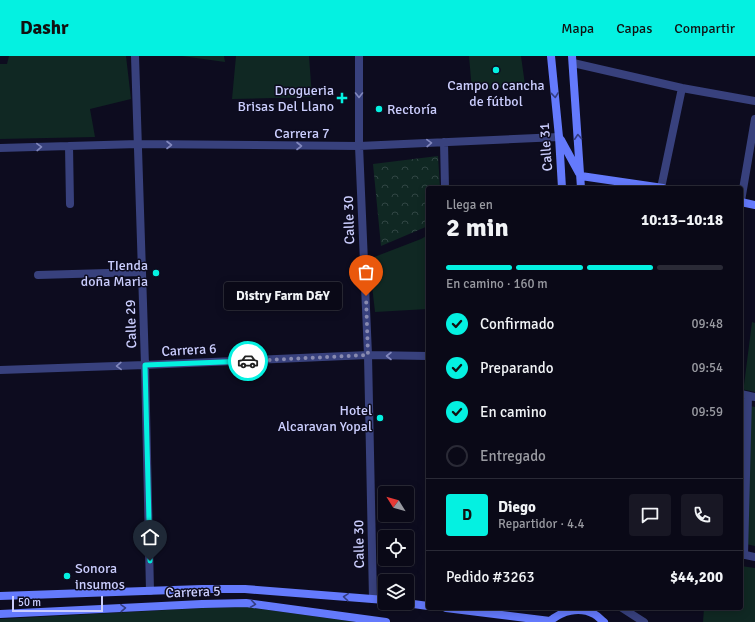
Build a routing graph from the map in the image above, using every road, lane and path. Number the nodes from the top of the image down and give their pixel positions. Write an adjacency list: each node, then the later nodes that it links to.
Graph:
1 (135, 56): 10 (street, Calle 29)
2 (359, 56): 12 (street, Calle 30, one-way to 12)
3 (551, 56): 8 (main road, Calle 31, one-way to 8)
4 (572, 59): 5 (street); 14 (main road, one-way to 4)
5 (682, 88): 6 (street); 19 (street)
6 (755, 101)
7 (755, 119): 20 (street)
8 (559, 137): 9 (street, Carrera 7); 14 (main road); 16 (main road, Calle 31)
9 (444, 142): 12 (street, Carrera 7, one-way to 9); 15 (street)
10 (138, 144): 11 (street, Carrera 7); 12 (street, Carrera 7, one-way to 12); 24 (street, Calle 29)
11 (69, 146): 13 (street, Carrera 7, one-way to 11); 22 (street)
12 (359, 146): 26 (street, Calle 30)
13 (0, 148)
14 (581, 176): 17 (main road); 18 (main road)
15 (445, 186)
16 (562, 186)
17 (581, 186)
18 (648, 186)
19 (662, 186)
20 (743, 190)
21 (743, 202): 23 (main road)
22 (70, 204)
23 (755, 205)
24 (142, 272): 25 (street); 28 (street, Calle 29)
25 (38, 275)
26 (368, 355): 27 (street, Carrera 6, one-way to 26); 28 (street, Carrera 6); 35 (street, Calle 30)
27 (426, 356)
28 (145, 365): 29 (street, Carrera 6, one-way to 29); 33 (street, Calle 29)
29 (0, 370)
30 (748, 396): 31 (street)
31 (743, 554): 32 (street)
32 (755, 557)
33 (150, 591): 34 (main road, Carrera 5); 35 (main road, Carrera 5, one-way to 33)
34 (0, 596)
35 (373, 599): 36 (main road, Carrera 5)
36 (378, 599)
37 (414, 604): 38 (main road)
38 (426, 606)
39 (462, 610): 44 (main road)
40 (564, 610): 44 (main road); 46 (main road)
41 (598, 610): 46 (main road)
42 (625, 610): 47 (street)
43 (0, 614): 45 (main road, Carrera 5, one-way to 45)
44 (550, 621)
45 (386, 622)
46 (605, 622)
47 (644, 622)

